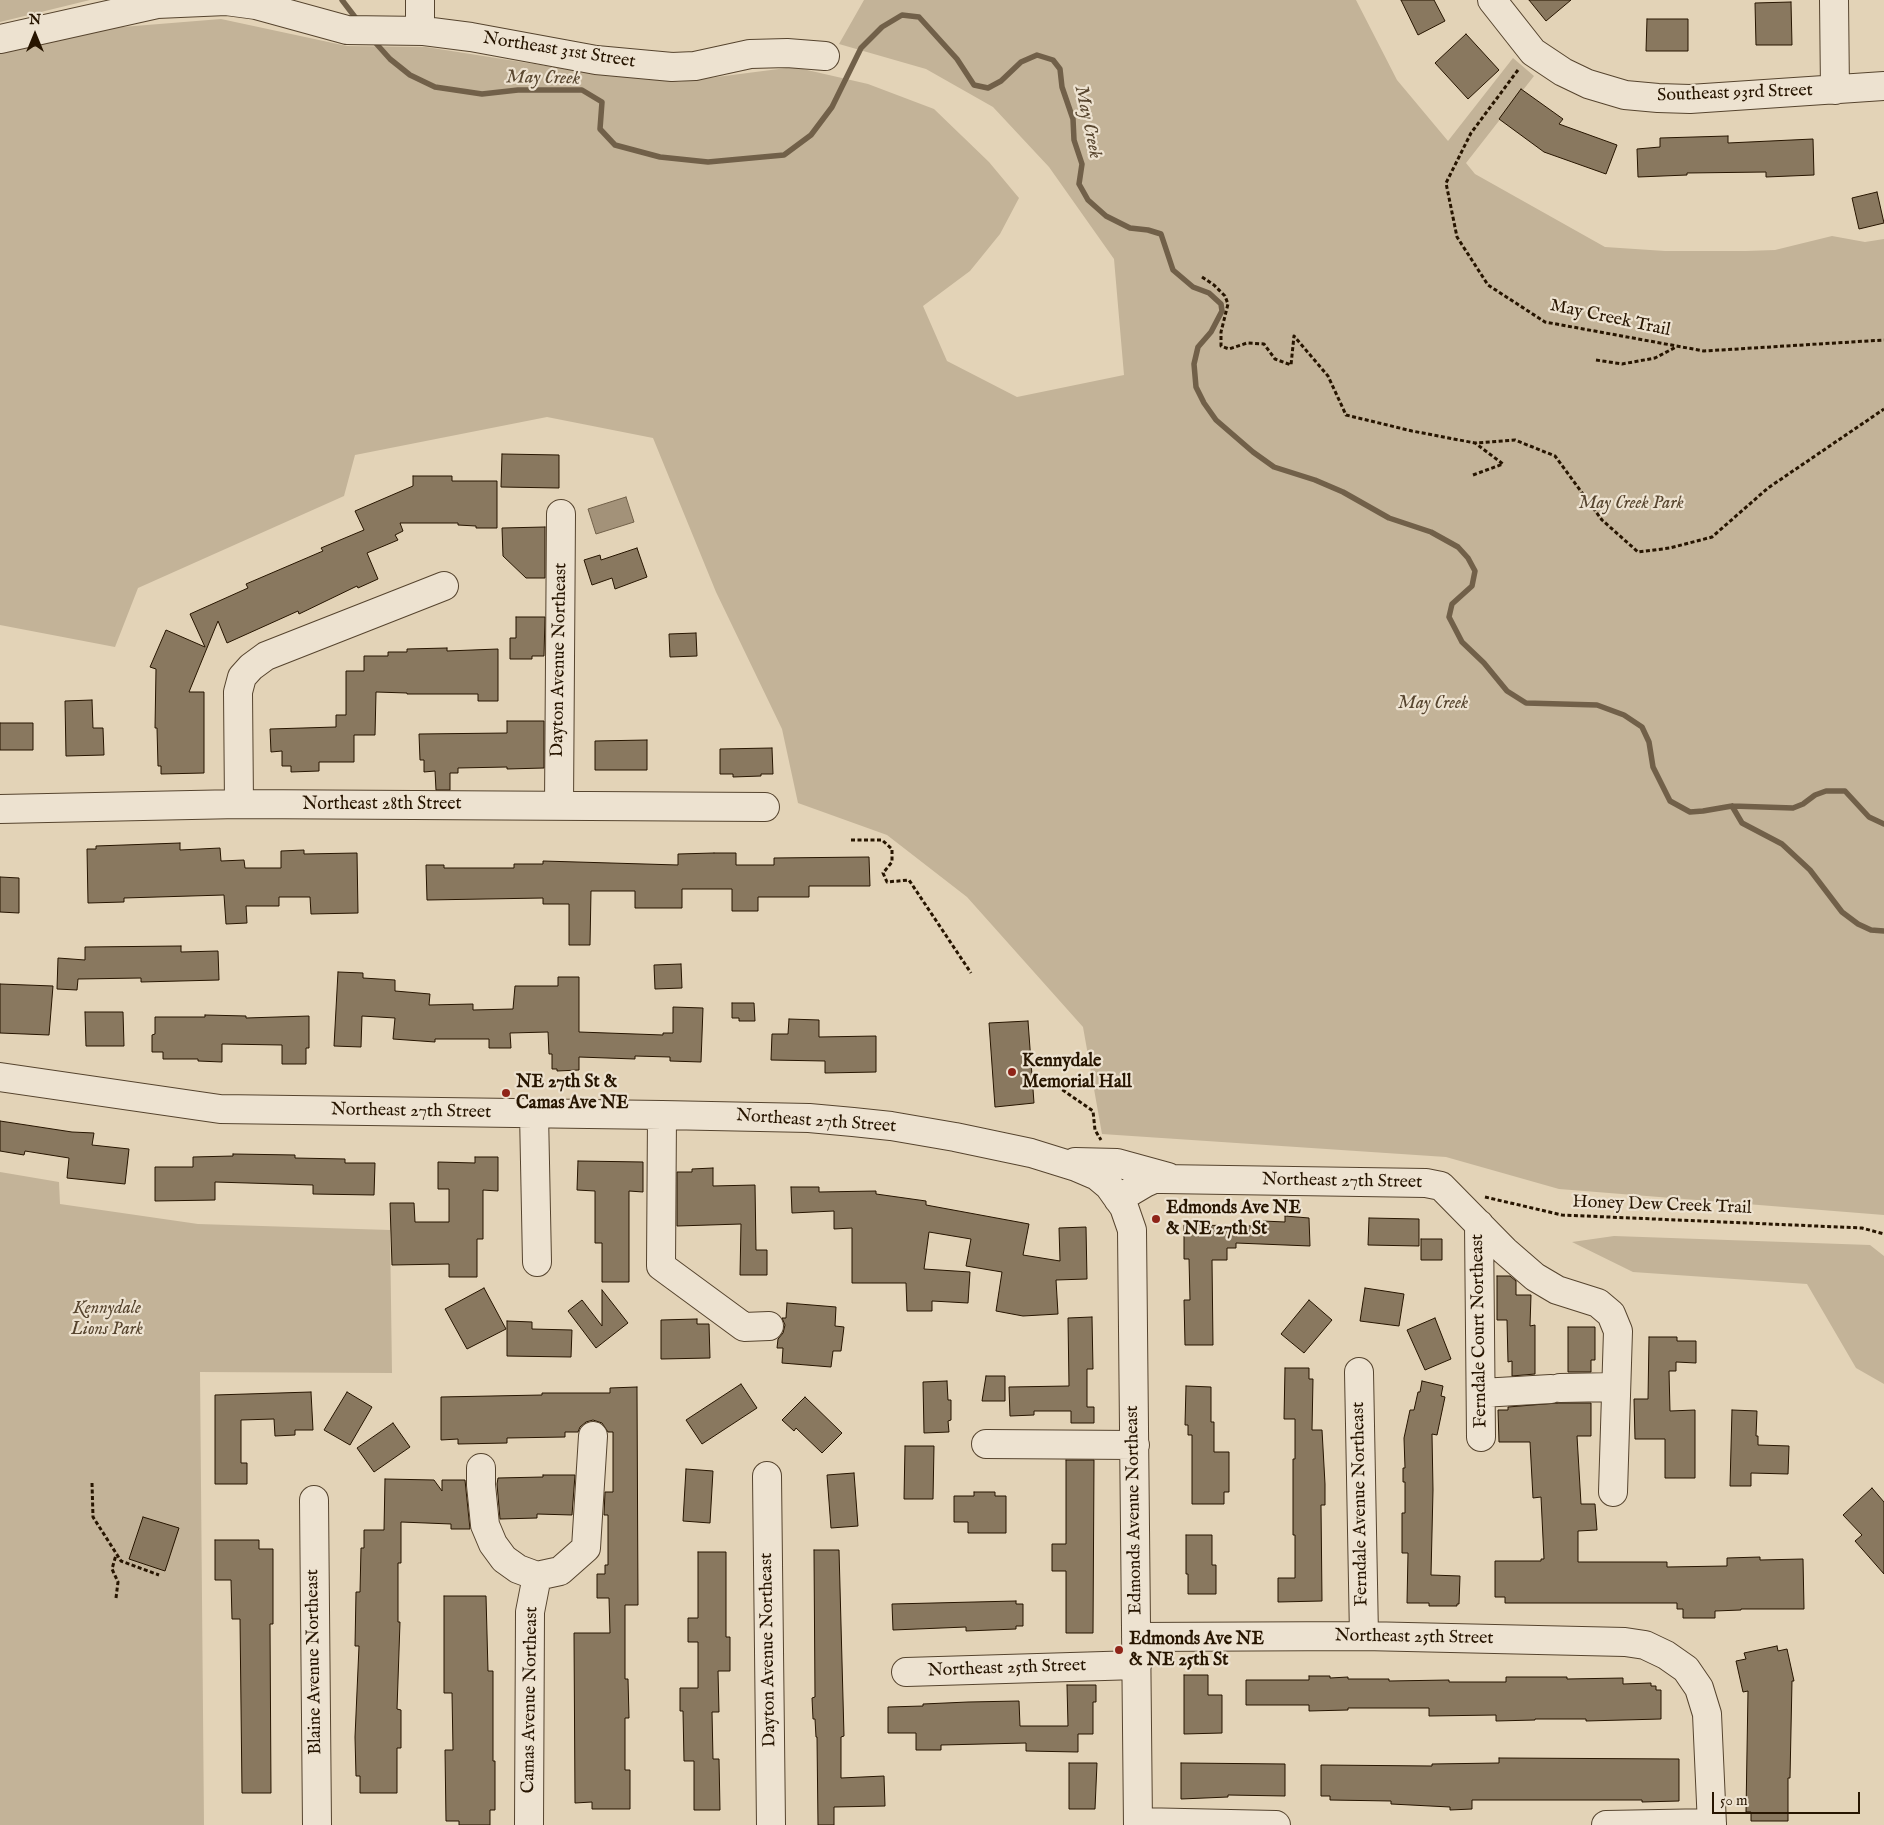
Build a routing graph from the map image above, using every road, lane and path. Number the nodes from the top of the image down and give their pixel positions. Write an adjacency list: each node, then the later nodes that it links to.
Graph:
1 (420, 0): 4 (street)
2 (1492, 0): 6 (street, Southeast 93rd Street)
3 (1834, 0): 9 (street)
4 (414, 31): 5 (street, Northeast 31st Street); 7 (street, Northeast 31st Street)
5 (0, 39)
6 (1533, 52): 9 (street, Southeast 93rd Street); 12 (path, May Creek Trail)
7 (825, 56)
8 (1884, 86): 9 (street, Southeast 93rd Street)
9 (1835, 90)
10 (1202, 277): 15 (path)
11 (1884, 340): 12 (path, May Creek Trail)
12 (1676, 346): 13 (path, May Creek Trail)
13 (1596, 360)
14 (1884, 408): 15 (path)
15 (1475, 443): 16 (path)
16 (1473, 475)
17 (562, 514): 20 (street, Dayton Avenue Northeast)
18 (444, 586): 19 (street)
19 (239, 804): 20 (street, Northeast 28th Street); 22 (street, Northeast 28th Street)
20 (559, 806): 21 (street, Northeast 28th Street)
21 (765, 808)
22 (0, 809)
23 (851, 840): 24 (path)
24 (971, 973)
25 (0, 1077): 27 (street, Northeast 27th Street)
26 (1057, 1086): 29 (path)
27 (534, 1113): 28 (street, Northeast 27th Street); 36 (street)
28 (662, 1114): 30 (street, Northeast 27th Street); 37 (street)
29 (1101, 1142)
30 (1060, 1162): 31 (street, Northeast 27th Street); 33 (street, Northeast 27th Street)
31 (1177, 1179): 33 (street, Northeast 27th Street); 34 (street, Northeast 27th Street)
32 (1479, 1196): 35 (path, Honey Dew Creek Trail)
33 (1118, 1199): 44 (street, Edmonds Avenue Northeast)
34 (1479, 1224): 39 (street, Northeast 27th Street); 40 (street, Ferndale Court Northeast)
35 (1884, 1234)
36 (537, 1262)
37 (769, 1326)
38 (1359, 1372): 54 (street, Ferndale Avenue Northeast)
39 (1616, 1387): 40 (street); 48 (street)
40 (1481, 1393): 42 (street, Ferndale Court Northeast)
41 (593, 1436): 52 (street)
42 (1481, 1437)
43 (986, 1444): 44 (street)
44 (1135, 1445): 55 (street, Edmonds Avenue Northeast)
45 (481, 1468): 52 (street)
46 (768, 1476): 62 (street, Dayton Avenue Northeast)
47 (92, 1483): 50 (path)
48 (1613, 1492)
49 (314, 1500): 60 (street, Blaine Avenue Northeast)
50 (116, 1554): 51 (path); 53 (path)
51 (159, 1575)
52 (537, 1576): 61 (street, Camas Avenue Northeast)
53 (116, 1598)
54 (1364, 1636): 55 (street, Northeast 25th Street); 59 (street, Northeast 25th Street)
55 (1136, 1637): 56 (street, Edmonds Avenue Northeast)
56 (1137, 1665): 57 (street, Northeast 25th Street); 58 (street, Edmonds Avenue Northeast)
57 (906, 1672)
58 (1138, 1823): 63 (street)
59 (1712, 1824): 64 (street)
60 (317, 1825)
61 (530, 1825)
62 (771, 1825)
63 (1276, 1825)
64 (1606, 1825)

